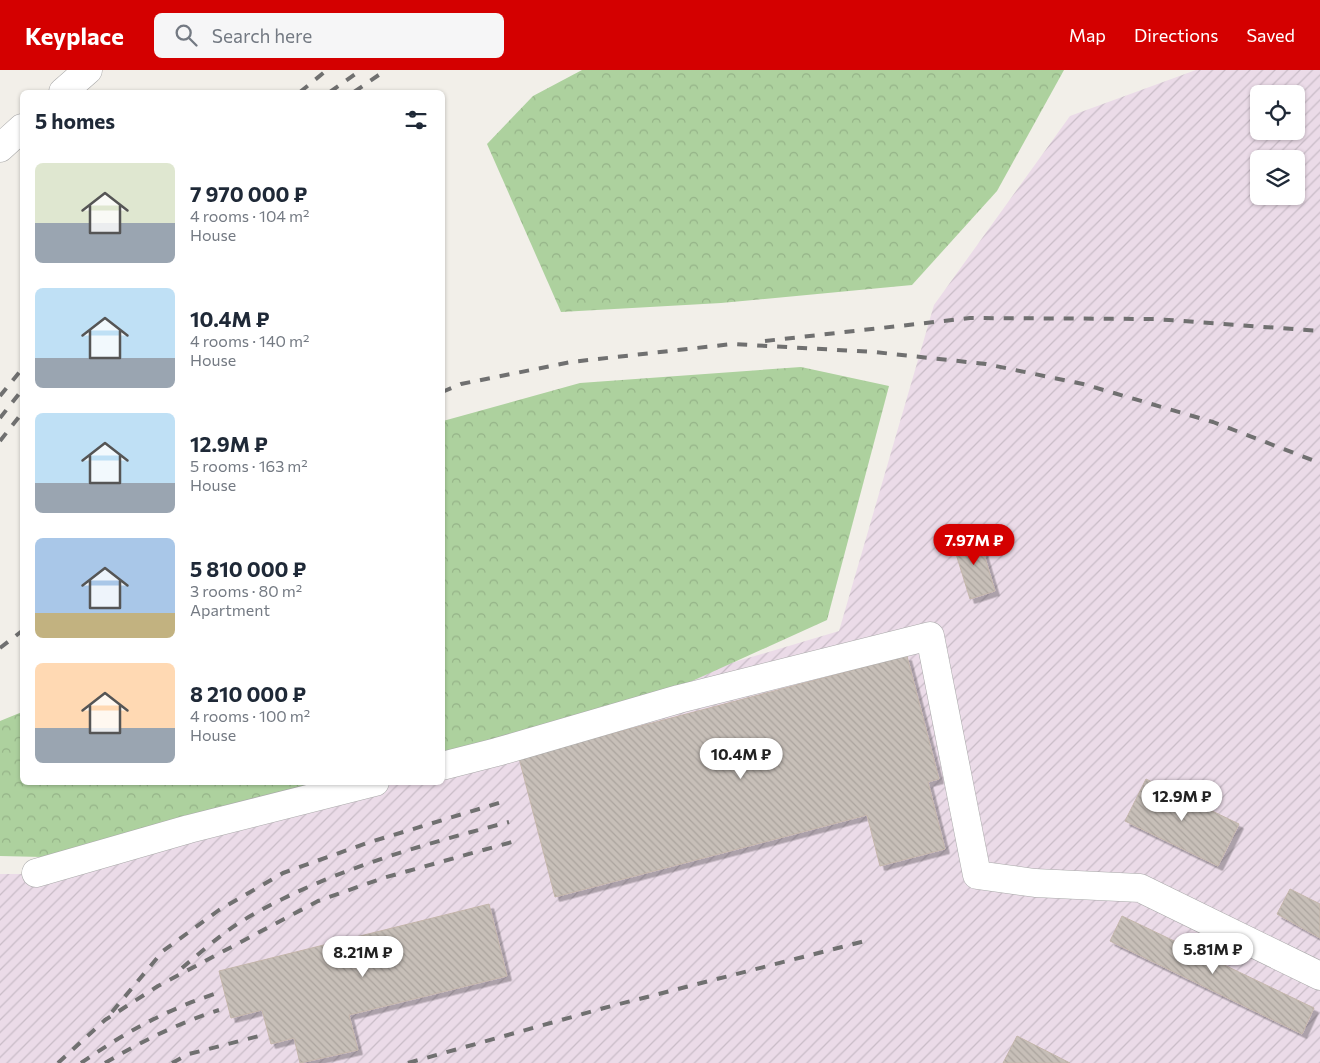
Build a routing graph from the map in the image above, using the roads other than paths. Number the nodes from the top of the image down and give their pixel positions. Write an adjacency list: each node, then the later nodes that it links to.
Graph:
1 (88, 70): 2 (street)
2 (65, 90)
3 (20, 130): 4 (street)
4 (0, 148)
5 (445, 765): 8 (street)
6 (363, 785): 7 (street)
7 (36, 872)
8 (1320, 976)

